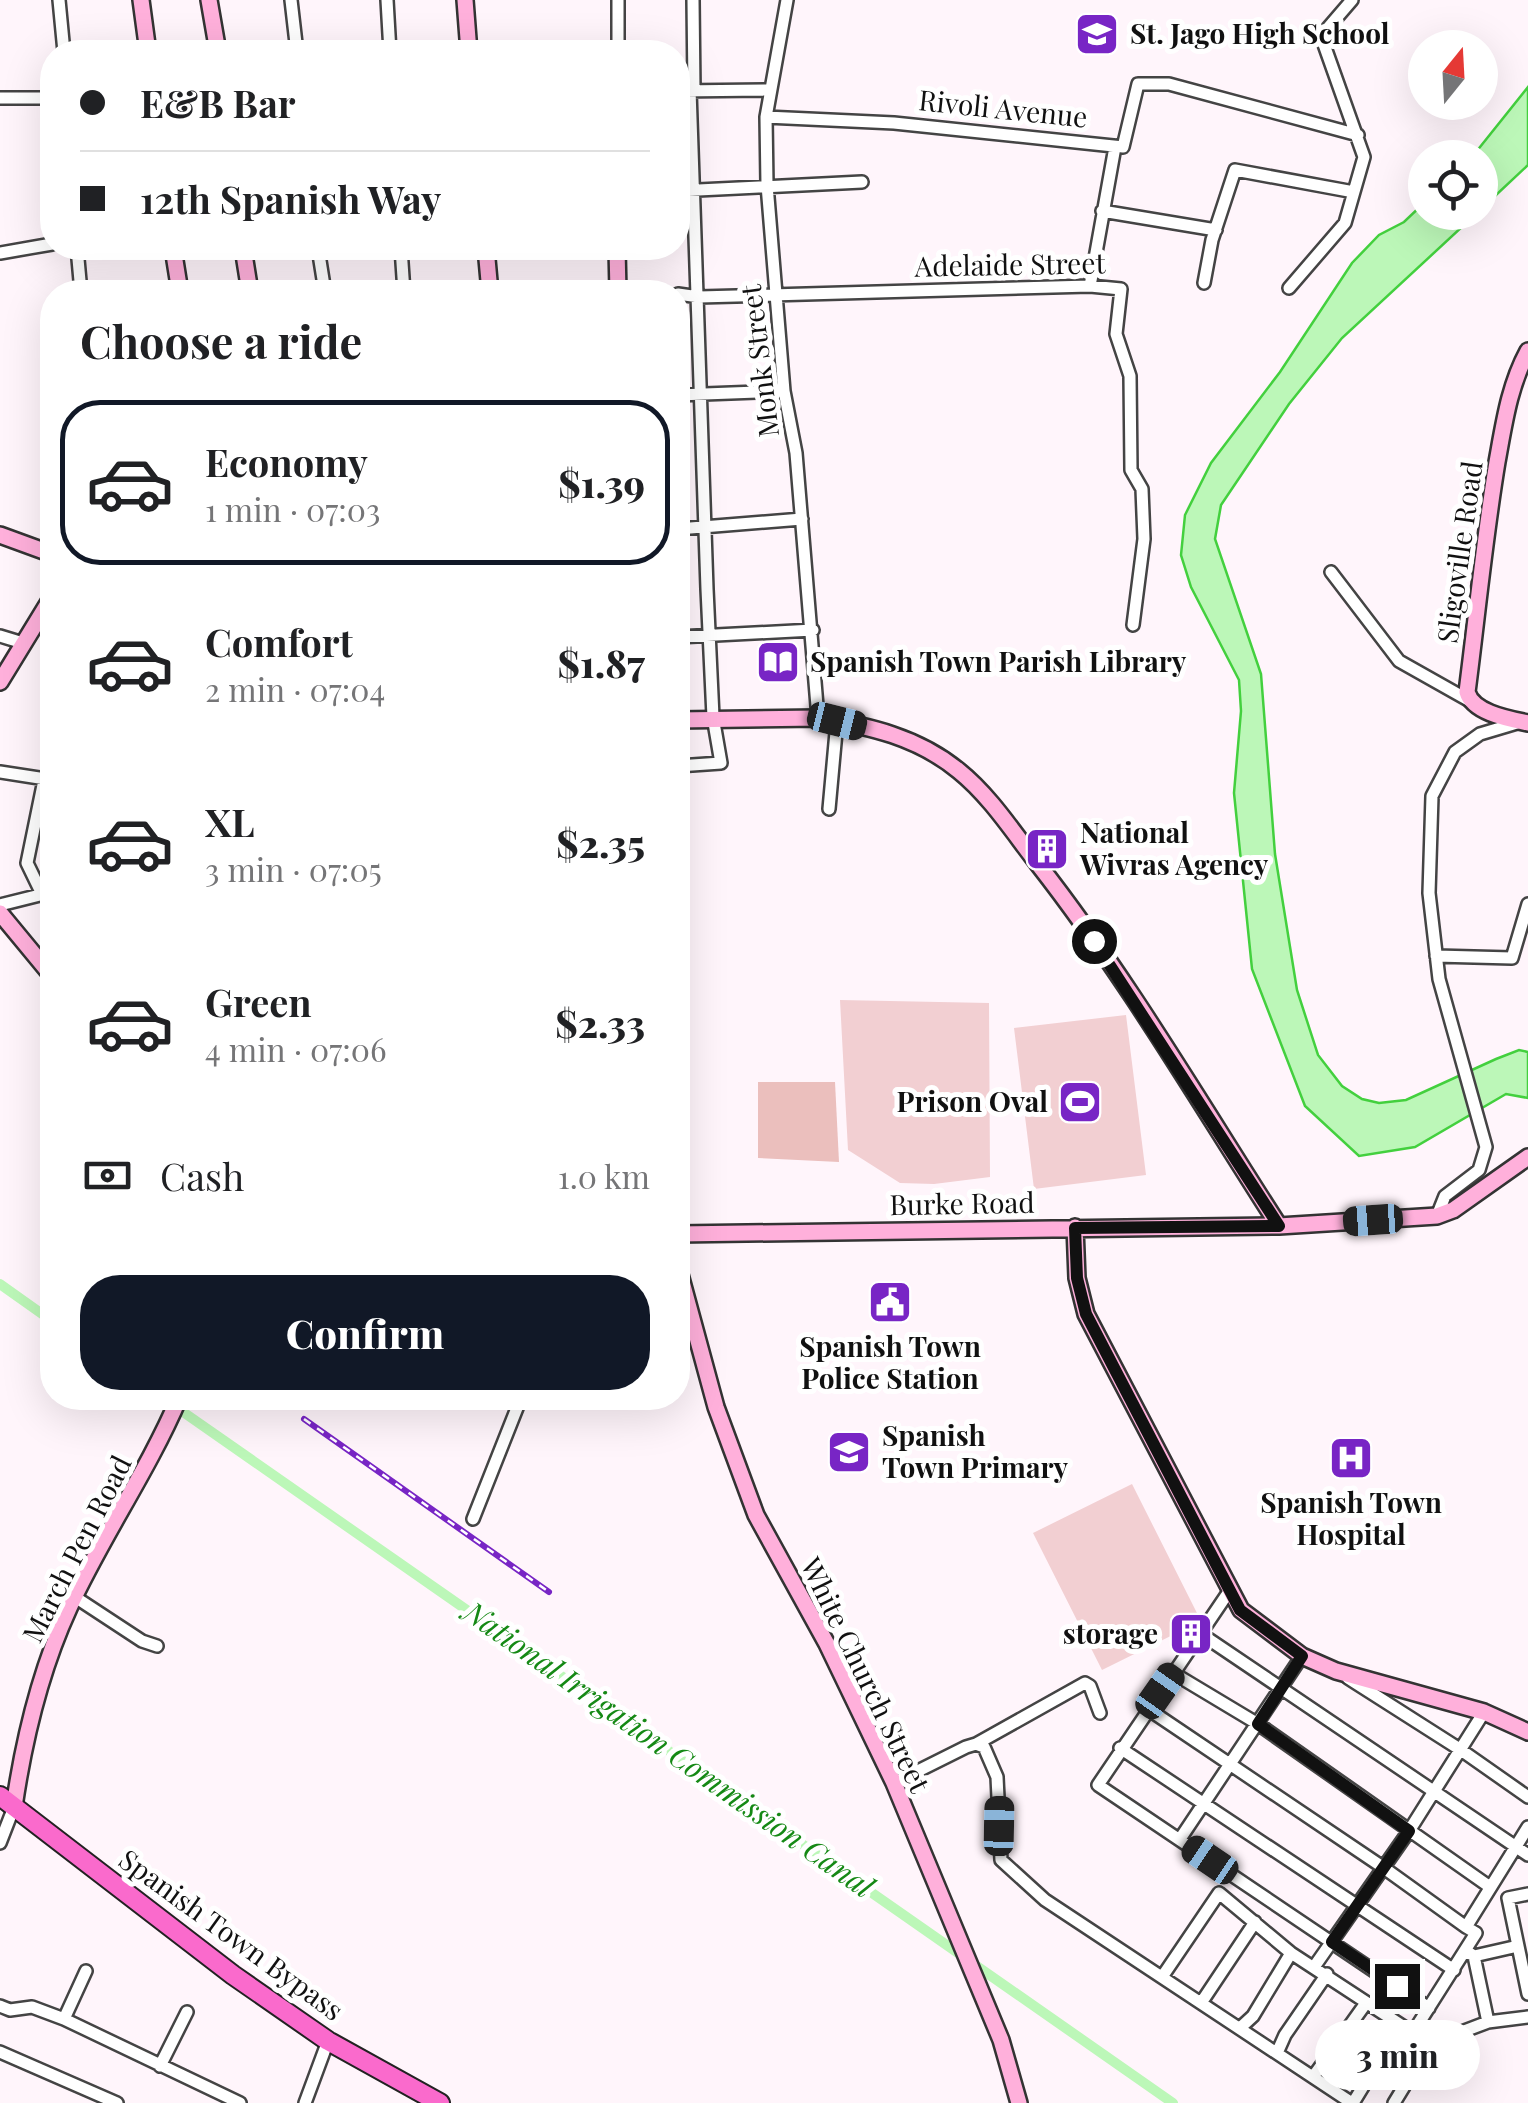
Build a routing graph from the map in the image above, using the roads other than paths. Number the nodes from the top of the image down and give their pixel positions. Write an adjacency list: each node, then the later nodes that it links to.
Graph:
1 (59, 0): 11 (street)
2 (141, 0): 12 (street)
3 (209, 0): 13 (street)
4 (291, 0): 14 (street)
5 (387, 0): 15 (street)
6 (465, 0): 16 (street)
7 (618, 0): 17 (street)
8 (693, 0): 18 (street)
9 (787, 0): 20 (street, Monk Street)
10 (1352, 0): 24 (street)
11 (63, 40)
12 (146, 40)
13 (216, 40)
14 (296, 40)
15 (389, 40)
16 (469, 40)
17 (618, 40)
18 (690, 45)
19 (690, 90): 20 (street)
20 (770, 90): 23 (street, Monk Street)
21 (0, 98): 22 (street)
22 (40, 98)
23 (766, 117): 25 (street, Rivoli Avenue); 28 (street, Monk Street)
24 (1358, 135): 25 (street, Rivoli Avenue); 30 (street)
25 (1115, 147): 31 (street)
26 (690, 149): 29 (street)
27 (862, 182): 28 (street)
28 (767, 185): 29 (street); 38 (street, Monk Street)
29 (692, 188): 40 (street)
30 (1354, 192): 32 (street); 37 (street)
31 (1102, 211): 32 (street); 36 (street)
32 (1216, 230): 35 (street)
33 (40, 246): 34 (street)
34 (0, 253)
35 (1204, 283)
36 (1090, 286): 38 (street, Adelaide Street); 52 (street, Adelaide Street)
37 (1289, 288)
38 (776, 295): 40 (street, Adelaide Street); 42 (street, Monk Street)
39 (690, 296): 40 (street, Adelaide Street)
40 (699, 297): 44 (street)
41 (1528, 351): 59 (street, Sligoville Road)
42 (784, 390): 44 (street); 45 (street, Monk Street)
43 (690, 394): 44 (street)
44 (701, 394): 46 (street)
45 (802, 519): 46 (street); 53 (street, Monk Street)
46 (704, 526): 47 (street); 54 (street)
47 (690, 527)
48 (0, 535): 49 (street)
49 (40, 550)
50 (1331, 572): 59 (street)
51 (40, 616): 57 (street)
52 (1133, 625)
53 (813, 630): 54 (street); 61 (street, Monk Street)
54 (710, 635): 56 (street); 60 (street)
55 (0, 636): 57 (street)
56 (690, 636)
57 (23, 644): 58 (street)
58 (0, 682)
59 (1470, 702): 64 (street)
60 (713, 717): 61 (street); 62 (street); 65 (street)
61 (818, 718): 63 (street)
62 (690, 719)
63 (837, 721): 68 (street); 78 (street)
64 (1524, 722): 75 (street)
65 (690, 765)
66 (0, 772): 67 (street)
67 (40, 779)
68 (829, 809)
69 (40, 812): 70 (street)
70 (40, 882)
71 (40, 895): 73 (street)
72 (1528, 904): 75 (street)
73 (0, 909): 74 (street)
74 (40, 956)
75 (1436, 956): 77 (street)
76 (1528, 1157): 77 (street, Burke Road)
77 (1437, 1216): 78 (street, Burke Road)
78 (1279, 1226): 79 (street, Burke Road)
79 (1075, 1228): 80 (street, Burke Road); 85 (street)
80 (690, 1234)
81 (690, 1311): 102 (street, White Church Street)
82 (174, 1410): 86 (street, March Pen Road)
83 (517, 1410): 84 (street)
84 (473, 1519)
85 (1230, 1590): 87 (street); 89 (street)
86 (75, 1597): 88 (street); 105 (street, March Pen Road)
87 (1201, 1634): 91 (street); 92 (street)
88 (157, 1646)
89 (1302, 1656): 90 (street); 92 (street)
90 (1336, 1671): 94 (street); 100 (street)
91 (1173, 1673): 93 (street); 96 (street)
92 (1282, 1689): 96 (street); 103 (street)
93 (1148, 1709): 99 (street); 101 (street)
94 (1484, 1712): 97 (street); 100 (street)
95 (1100, 1713): 98 (street)
96 (1258, 1724): 101 (street); 108 (street)
97 (1528, 1732)
98 (976, 1744): 102 (street); 127 (street)
99 (1120, 1748): 106 (street); 109 (street)
100 (1461, 1750): 103 (street); 104 (street)
101 (1232, 1765): 106 (street); 113 (street)
102 (894, 1783): 150 (street, White Church Street)
103 (1434, 1790): 108 (street); 111 (street)
104 (1528, 1797)
105 (7, 1801): 110 (street, March Pen Road); 140 (main road, Spanish Town Bypass)
106 (1205, 1804): 109 (street); 116 (street)
107 (1528, 1827): 111 (street)
108 (1409, 1831): 113 (street); 114 (street)
109 (1180, 1839): 119 (street)
110 (0, 1843)
111 (1517, 1845): 112 (street); 114 (street)
112 (1528, 1855)
113 (1384, 1868): 116 (street); 118 (street)
114 (1490, 1887): 118 (street)
115 (1528, 1894): 120 (street)
116 (1359, 1905): 119 (street); 124 (street)
117 (1255, 1922): 121 (street); 127 (street); 130 (street)
118 (1466, 1928): 122 (street)
119 (1332, 1942): 123 (street); 132 (street)
120 (1518, 1946): 122 (street); 128 (street)
121 (1291, 1953): 123 (street); 138 (street)
122 (1470, 1954): 124 (street); 136 (street)
123 (1314, 1967): 126 (street)
124 (1454, 1970): 132 (street)
125 (86, 1971): 135 (street)
126 (1328, 1974): 129 (street); 143 (street)
127 (1162, 1976): 130 (street)
128 (1528, 1994)
129 (1366, 2002): 137 (street); 145 (street)
130 (1200, 2003): 138 (street)
131 (0, 2006): 135 (street)
132 (1429, 2008): 139 (street)
133 (187, 2012): 144 (street)
134 (1528, 2017): 136 (street)
135 (64, 2019): 144 (street)
136 (1488, 2022): 141 (street)
137 (1400, 2026): 139 (street); 151 (street)
138 (1240, 2028): 143 (street)
139 (1412, 2034): 141 (street)
140 (328, 2041): 148 (street); 149 (main road, Spanish Town Bypass)
141 (1430, 2044): 152 (street)
142 (0, 2052): 146 (street)
143 (1277, 2054): 145 (street)
144 (160, 2066): 147 (street)
145 (1313, 2077): 151 (street)
146 (118, 2103)
147 (240, 2103)
148 (304, 2103)
149 (440, 2103)
150 (1018, 2103)
151 (1353, 2103)
152 (1394, 2103)

